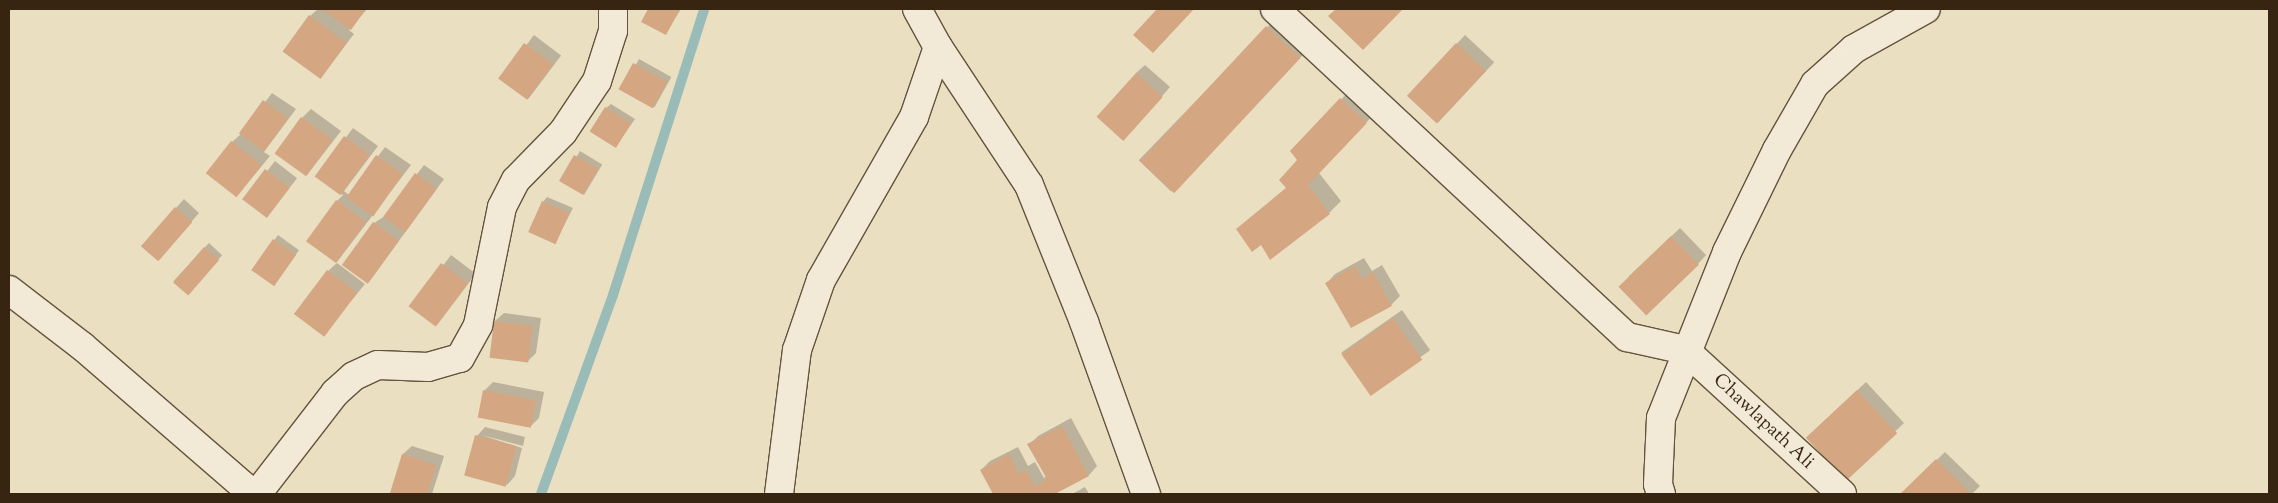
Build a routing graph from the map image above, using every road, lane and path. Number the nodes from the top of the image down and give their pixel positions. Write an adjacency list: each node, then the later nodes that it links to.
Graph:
1 (613, 9): 8 (street)
2 (917, 9): 5 (street)
3 (1275, 9): 7 (street)
4 (1926, 9): 7 (street)
5 (938, 47): 9 (street); 10 (street)
6 (9, 290): 8 (street)
7 (1685, 350): 11 (street); 12 (street, Chawlapath Ali)
8 (255, 494)
9 (779, 494)
10 (1146, 494)
11 (1661, 494)
12 (1842, 494)

